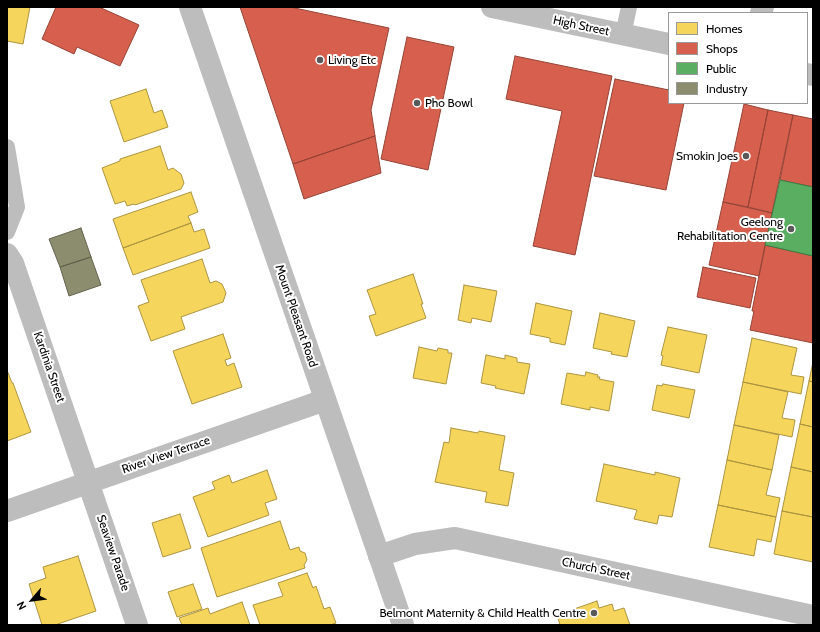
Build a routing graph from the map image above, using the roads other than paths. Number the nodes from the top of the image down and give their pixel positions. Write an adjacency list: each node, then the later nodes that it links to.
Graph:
1 (190, 7): 9 (street, Mount Pleasant Road)
2 (492, 7): 4 (street, High Street)
3 (629, 7): 4 (lane)
4 (623, 35): 5 (street, High Street)
5 (668, 44)
6 (7, 147): 7 (lane)
7 (7, 232)
8 (7, 254): 10 (street, Kardinia Street)
9 (325, 400): 10 (street, River View Terrace); 12 (street, Mount Pleasant Road)
10 (89, 482): 11 (street, River View Terrace); 14 (street, Seaview Parade)
11 (7, 511)
12 (379, 556): 13 (street, Church Street); 15 (street, Mount Pleasant Road)
13 (813, 616)
14 (137, 625)
15 (403, 625)

